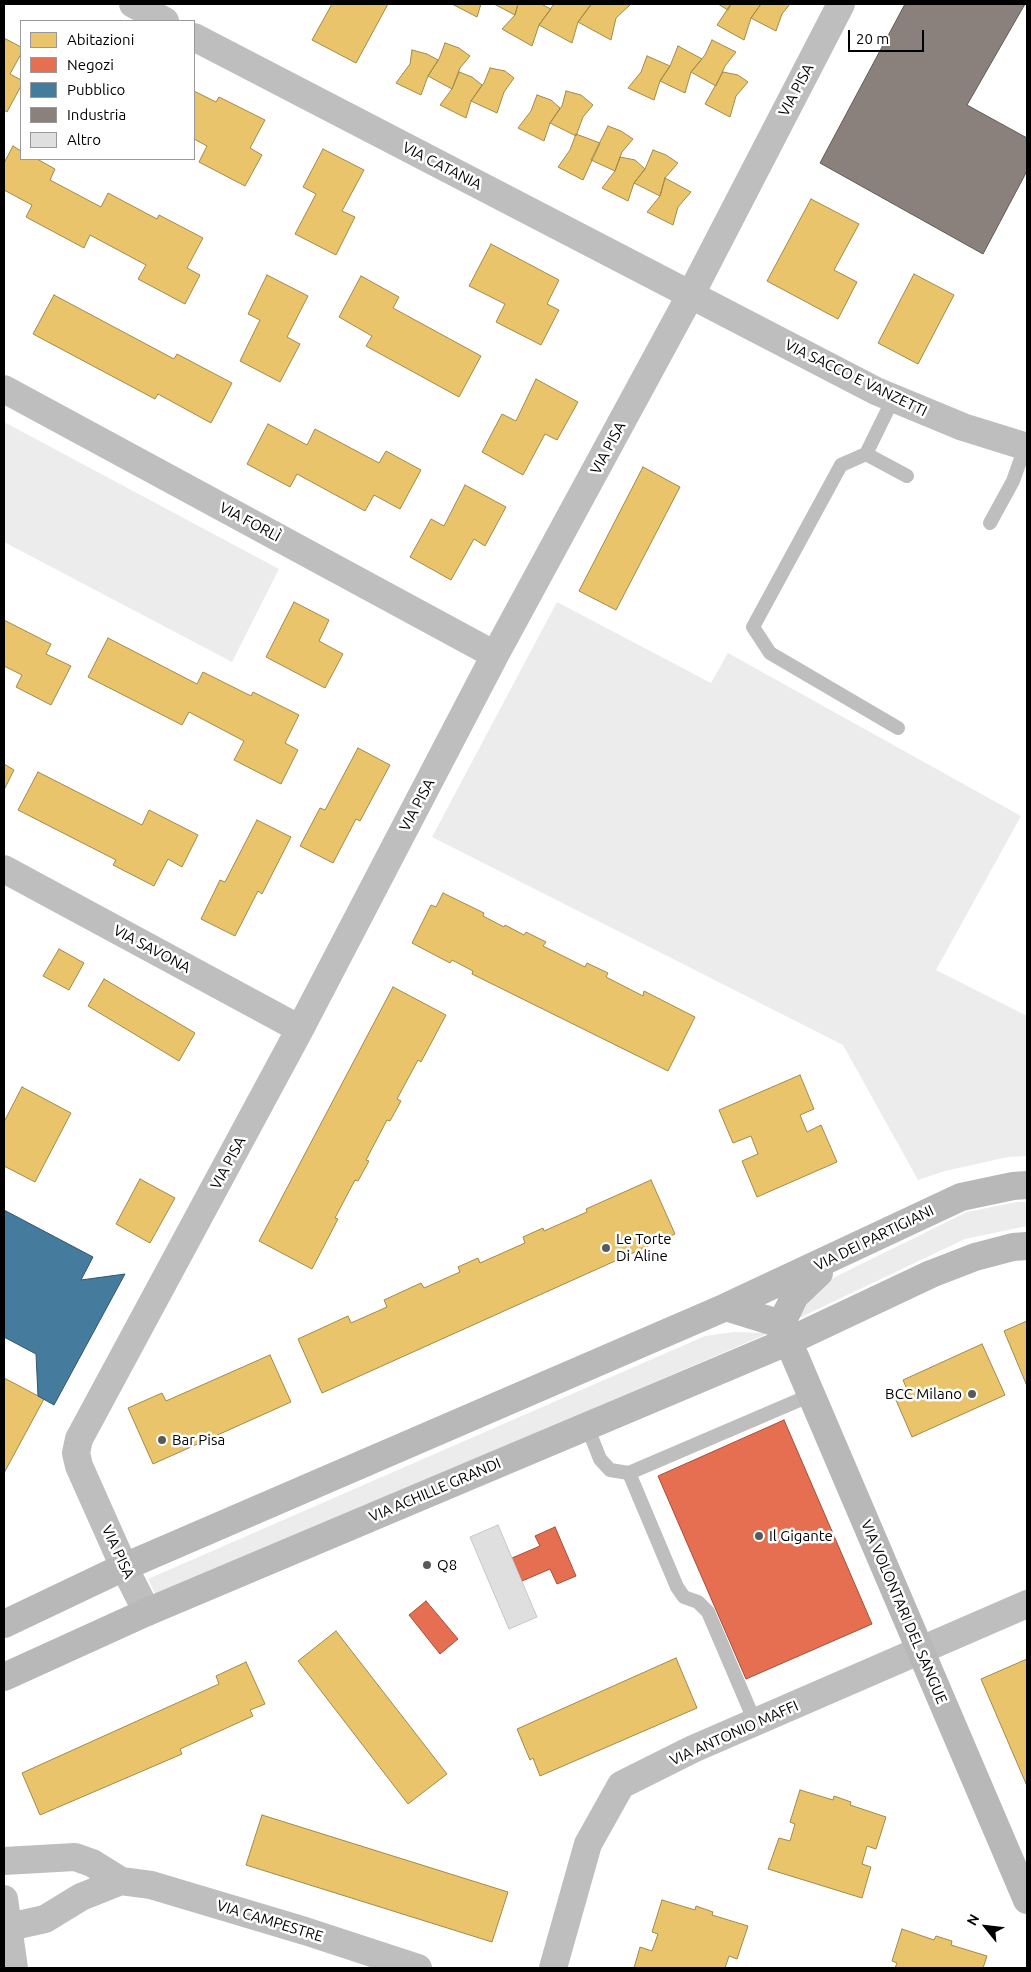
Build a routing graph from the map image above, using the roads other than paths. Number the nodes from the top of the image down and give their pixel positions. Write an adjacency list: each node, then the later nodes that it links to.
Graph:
1 (133, 4): 3 (street)
2 (841, 4): 5 (street, VIA PISA)
3 (163, 20)
4 (195, 38): 5 (street, VIA CATANIA)
5 (691, 294): 7 (street, VIA SACCO E VANZETTI); 12 (street, VIA PISA)
6 (4, 389): 12 (street, VIA FORLÌ)
7 (893, 399): 8 (street, VIA SACCO E VANZETTI); 9 (lane)
8 (1026, 447): 11 (lane)
9 (866, 454): 10 (lane); 13 (lane)
10 (907, 476)
11 (990, 523)
12 (495, 655): 15 (street, VIA PISA)
13 (898, 728)
14 (4, 869): 15 (street, VIA SAVONA)
15 (300, 1030): 24 (street, VIA PISA)
16 (1027, 1185): 18 (street, VIA DEI PARTIGIANI)
17 (1023, 1248): 20 (street)
18 (839, 1255): 19 (street, VIA DEI PARTIGIANI); 20 (street)
19 (726, 1307): 20 (street); 24 (street)
20 (785, 1333): 21 (street, VIA VOLONTARI DEL SANGUE); 22 (street, VIA ACHILLE GRANDI)
21 (811, 1395): 23 (lane); 28 (street, VIA VOLONTARI DEL SANGUE)
22 (587, 1426): 23 (lane); 26 (street, VIA ACHILLE GRANDI)
23 (629, 1473): 30 (lane)
24 (124, 1567): 26 (street, VIA PISA); 27 (street)
25 (1027, 1604): 28 (street, VIA ANTONIO MAFFI)
26 (147, 1612): 29 (street, VIA ACHILLE GRANDI)
27 (4, 1624)
28 (922, 1651): 30 (street, VIA ANTONIO MAFFI); 34 (street, VIA VOLONTARI DEL SANGUE)
29 (4, 1677)
30 (755, 1722): 38 (street, VIA ANTONIO MAFFI)
31 (4, 1861): 32 (street, VIA CAMPESTRE)
32 (121, 1881): 35 (street, VIA CAMPESTRE); 37 (street, VIA CAMPESTRE)
33 (4, 1899): 35 (street)
34 (1027, 1900)
35 (9, 1927): 36 (street)
36 (14, 1968)
37 (418, 1968)
38 (554, 1968)

